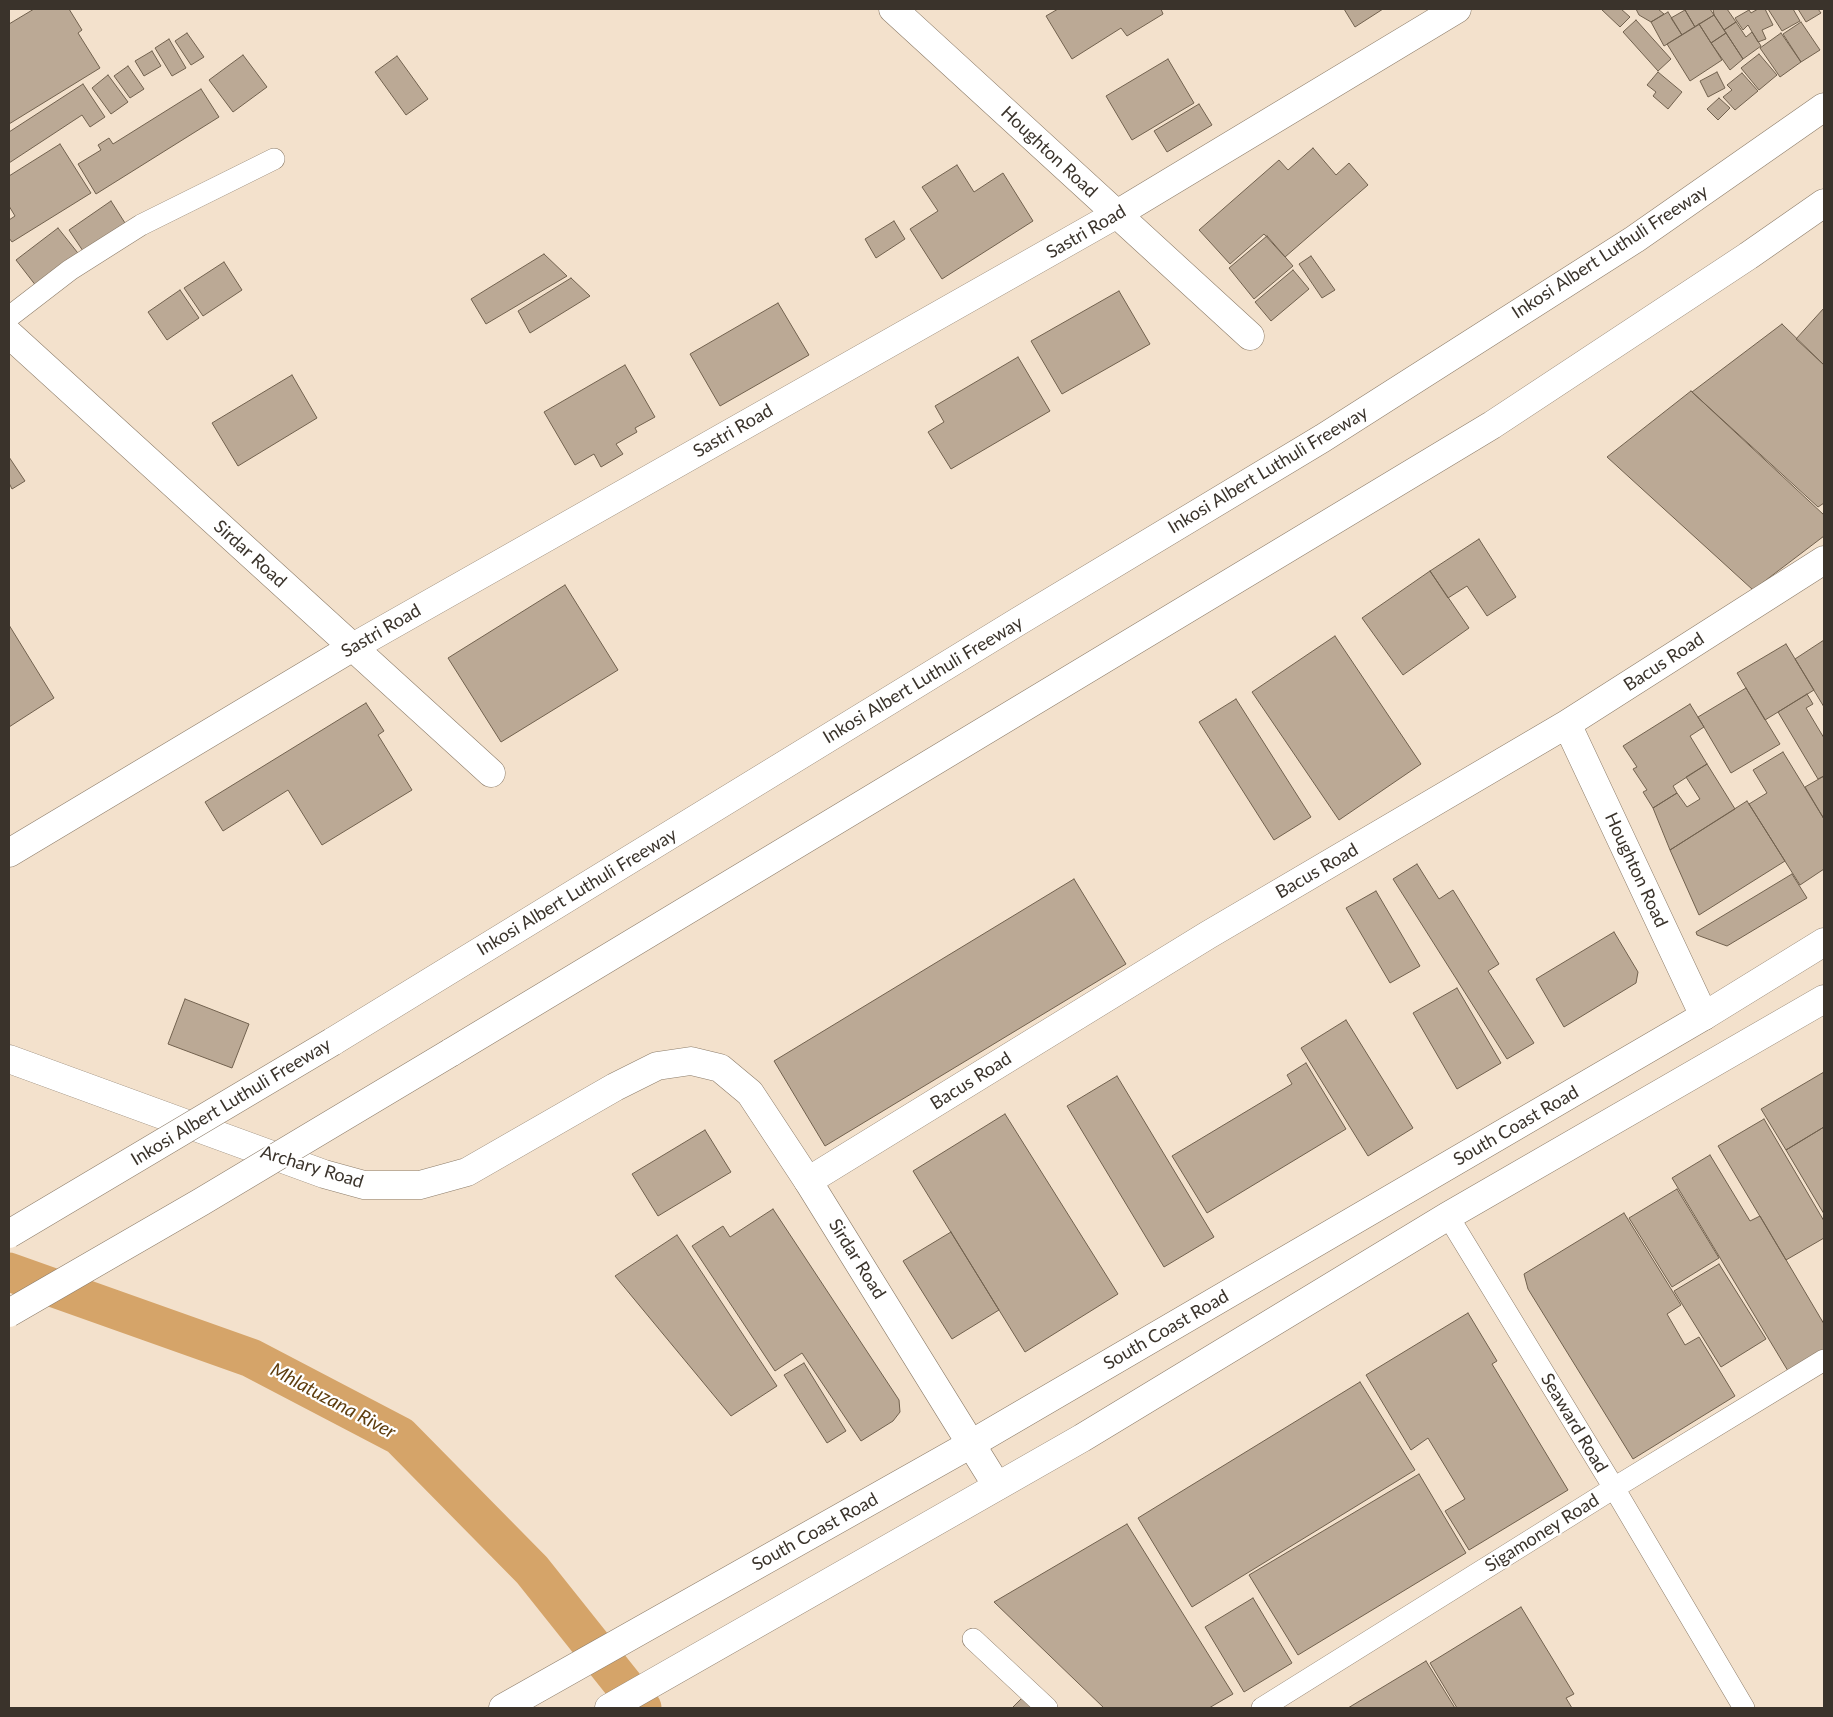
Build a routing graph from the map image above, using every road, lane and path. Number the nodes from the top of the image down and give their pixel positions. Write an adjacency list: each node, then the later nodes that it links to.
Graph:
1 (893, 9): 6 (main road, Houghton Road)
2 (1457, 9): 6 (main road, Sastri Road)
3 (1824, 108): 22 (main road, Inkosi Albert Luthuli Freeway, bridge)
4 (274, 159): 7 (lane)
5 (1824, 203): 23 (main road, bridge)
6 (1117, 214): 9 (main road, Houghton Road); 11 (main road, Sastri Road)
7 (9, 317)
8 (9, 334): 11 (main road, Sirdar Road)
9 (1250, 336)
10 (1824, 560): 12 (main road, Bacus Road)
11 (353, 647): 13 (main road, Sirdar Road); 14 (main road, Sastri Road)
12 (1568, 724): 17 (main road, Houghton Road); 20 (main road, Bacus Road)
13 (491, 773)
14 (9, 853)
15 (1824, 942): 17 (main road, South Coast Road)
16 (1824, 999): 21 (main road)
17 (1704, 1016): 25 (main road, South Coast Road)
18 (9, 1059): 19 (main road, Archary Road)
19 (691, 1060): 20 (main road, Sirdar Road)
20 (808, 1180): 25 (main road, Sirdar Road)
21 (1448, 1216): 26 (main road); 27 (lane, Seaward Road)
22 (9, 1234)
23 (9, 1313)
24 (1824, 1360): 27 (lane, Sigamoney Road)
25 (971, 1444): 26 (main road, Sirdar Road); 29 (main road, South Coast Road)
26 (997, 1486): 30 (main road)
27 (1614, 1488): 32 (lane, Sigamoney Road); 33 (lane, Seaward Road)
28 (973, 1639): 31 (lane)
29 (503, 1708)
30 (609, 1708)
31 (1047, 1708)
32 (1262, 1708)
33 (1744, 1708)

